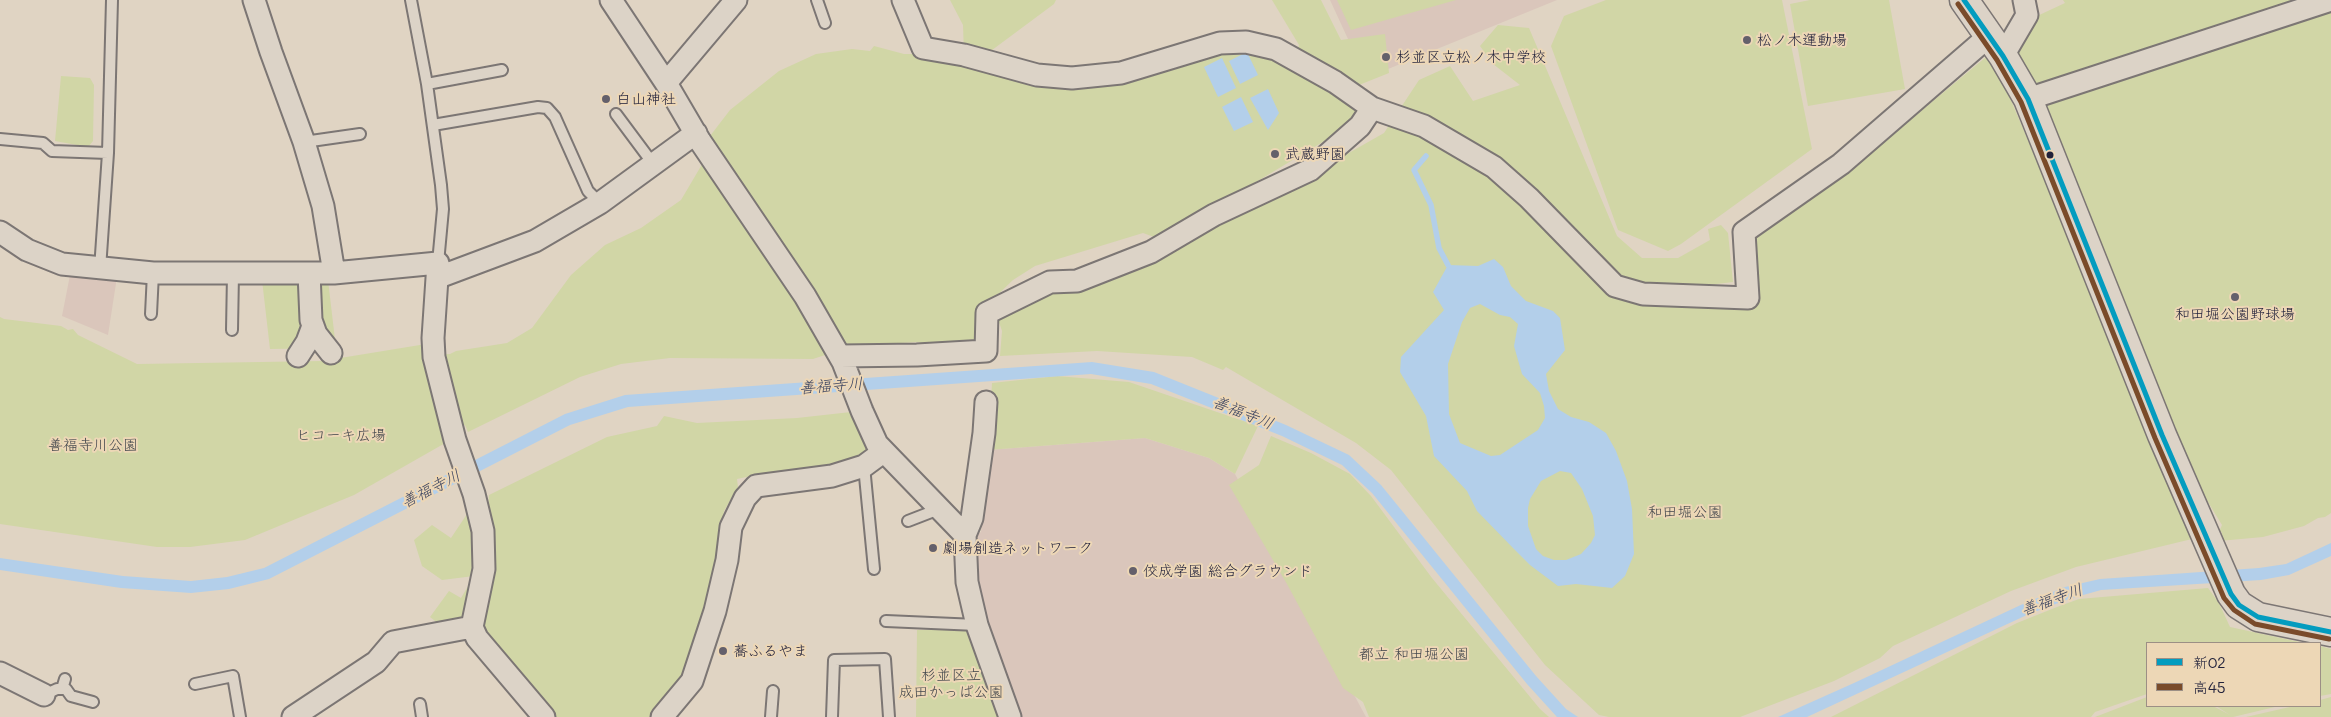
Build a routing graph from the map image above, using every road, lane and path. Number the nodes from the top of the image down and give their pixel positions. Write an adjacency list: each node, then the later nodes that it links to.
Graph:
1 (112, 0): 24 (lane)
2 (254, 0): 23 (street)
3 (411, 0): 15 (lane)
4 (611, 0): 14 (street)
5 (736, 0): 14 (street)
6 (817, 0): 11 (lane)
7 (903, 0): 17 (street)
8 (1964, 0): 12 (main road)
9 (2024, 0): 12 (street)
10 (2331, 0): 16 (street)
11 (826, 23)
12 (1996, 46): 16 (main road); 17 (street)
13 (502, 70): 15 (lane)
14 (666, 83): 20 (street)
15 (427, 84): 19 (lane)
16 (2028, 99): 50 (main road)
17 (1372, 108): 39 (street)
18 (616, 114): 25 (lane)
19 (433, 125): 26 (lane); 29 (lane)
20 (696, 133): 25 (street); 39 (street)
21 (360, 134): 23 (lane)
22 (0, 139): 24 (lane)
23 (304, 142): 32 (street)
24 (108, 153): 28 (lane)
25 (654, 165): 26 (street)
26 (600, 203): 29 (street)
27 (0, 232): 28 (street)
28 (100, 269): 30 (street)
29 (438, 270): 32 (street); 49 (street)
30 (153, 273): 33 (street); 34 (lane)
31 (309, 273): 32 (street); 33 (street); 35 (street)
32 (334, 273)
33 (233, 274): 36 (lane)
34 (151, 314)
35 (313, 326): 37 (street); 38 (street)
36 (232, 330)
37 (331, 353)
38 (298, 356)
39 (841, 359): 41 (street)
40 (986, 402): 45 (street)
41 (883, 452): 42 (street); 43 (street)
42 (864, 466): 46 (lane); 61 (street)
43 (940, 509): 44 (lane); 45 (street)
44 (908, 521)
45 (965, 535): 48 (street)
46 (874, 569)
47 (886, 621): 48 (lane)
48 (977, 626): 65 (street)
49 (472, 628): 58 (street); 60 (street)
50 (2331, 632)
51 (0, 673): 53 (street)
52 (195, 684): 57 (lane)
53 (57, 687): 55 (lane)
54 (774, 691): 62 (lane)
55 (93, 702)
56 (420, 704): 59 (lane)
57 (240, 717)
58 (293, 717)
59 (422, 717)
60 (544, 717)
61 (662, 717)
62 (771, 717)
63 (832, 717): 64 (lane)
64 (889, 717)
65 (1010, 717)

